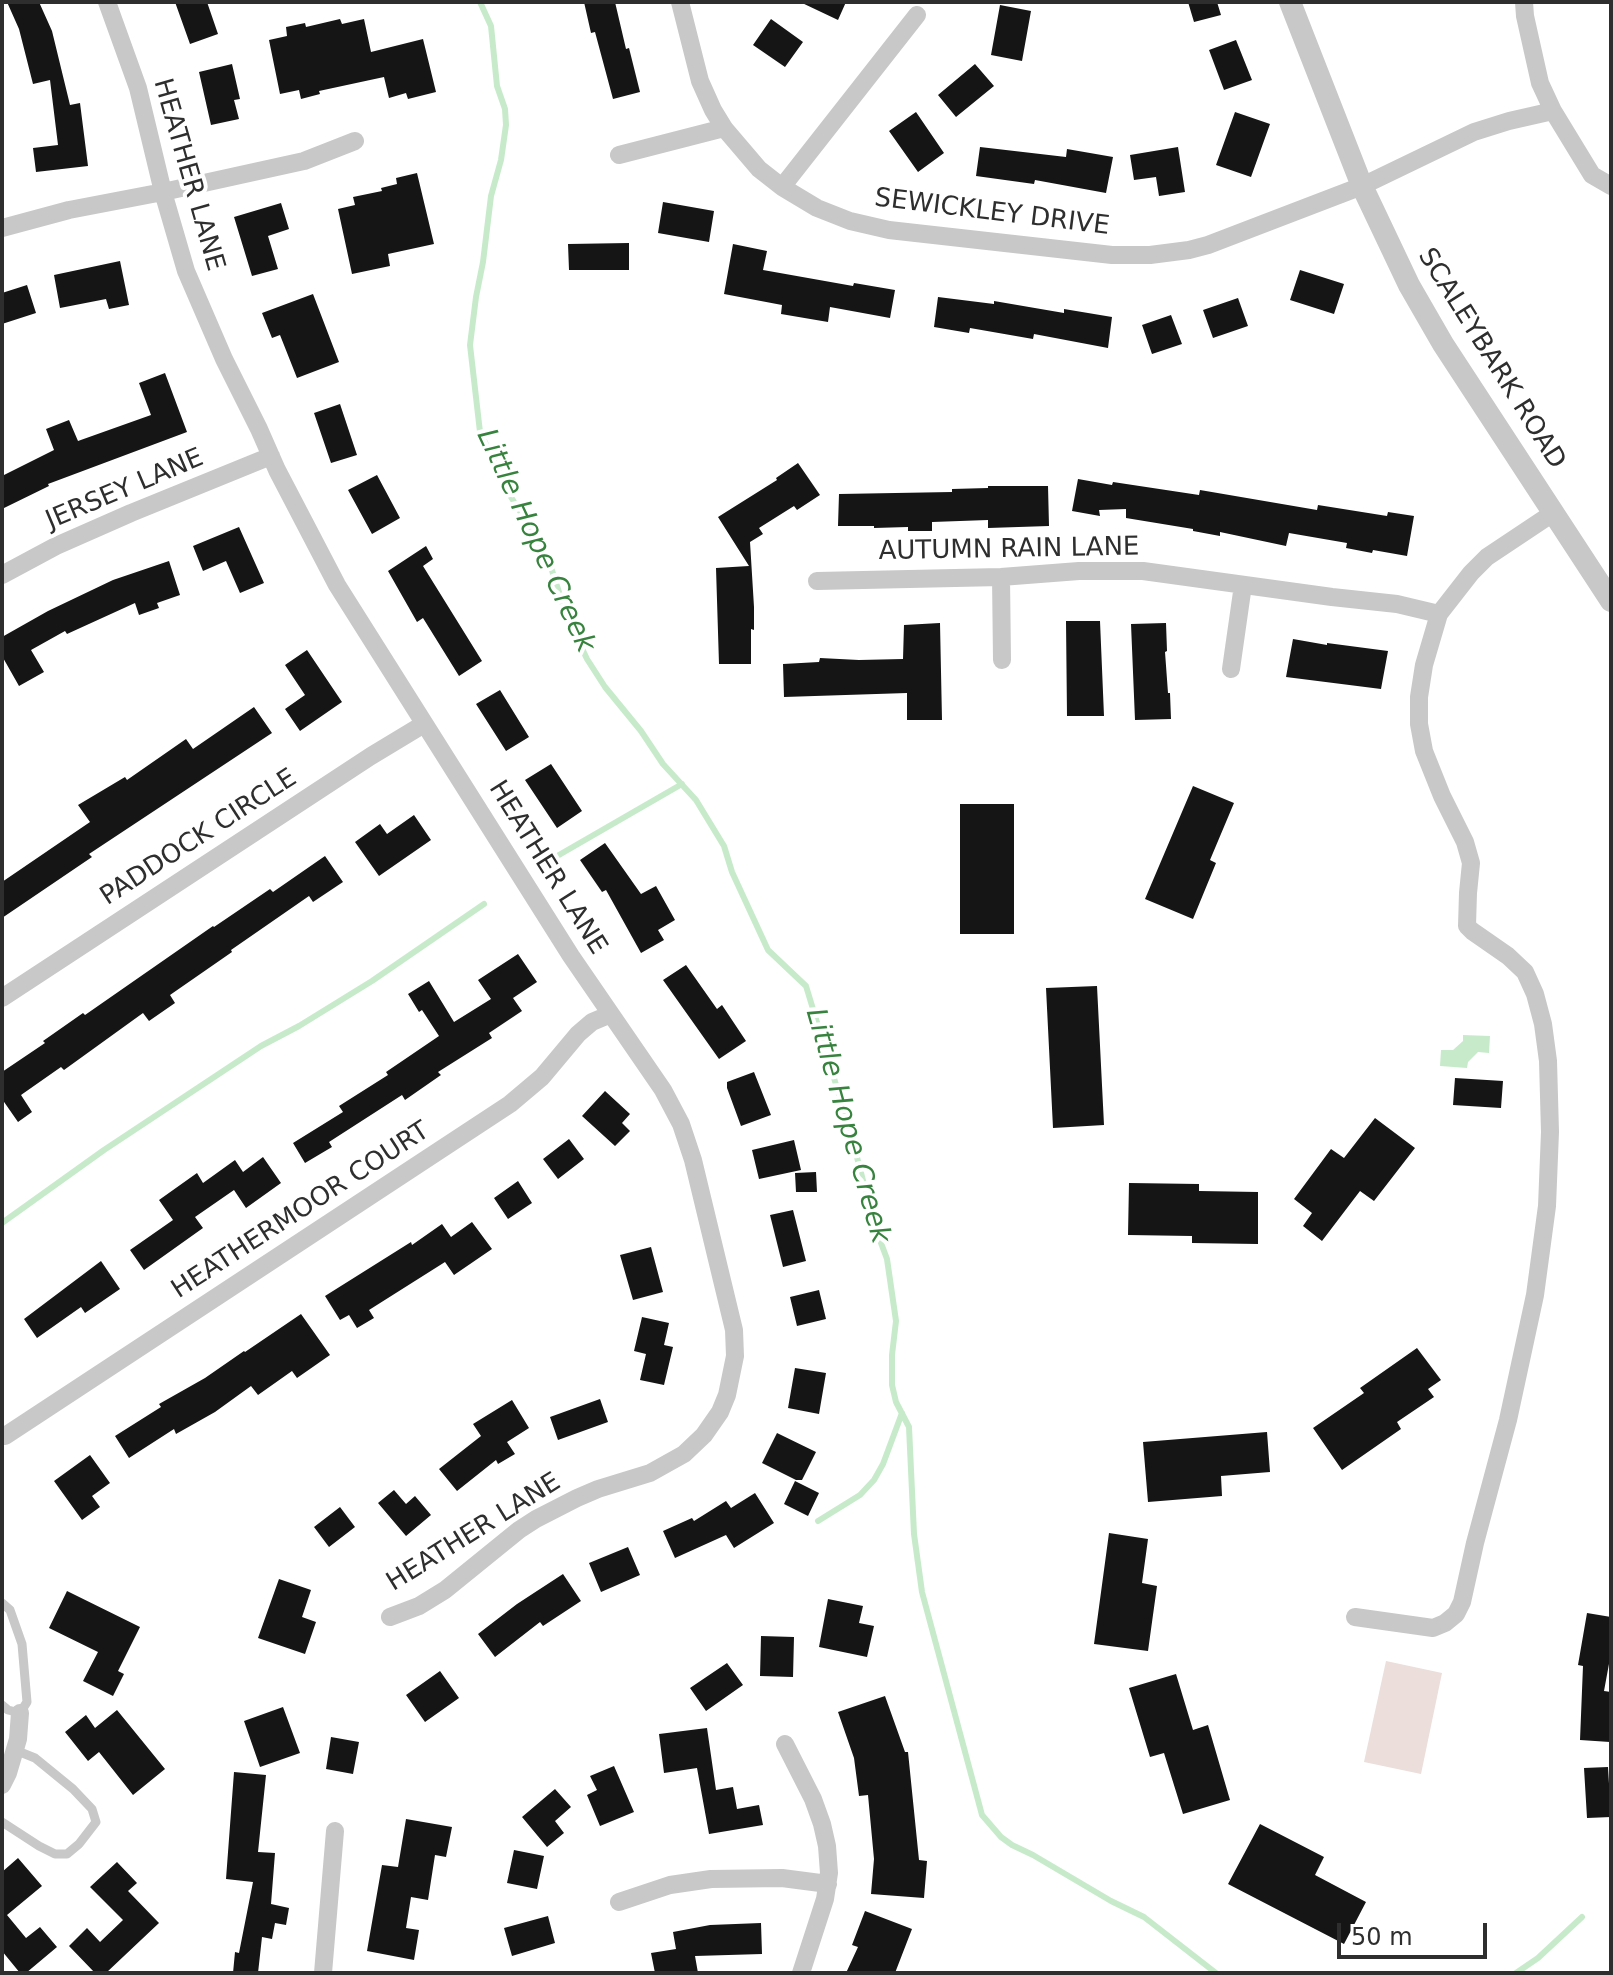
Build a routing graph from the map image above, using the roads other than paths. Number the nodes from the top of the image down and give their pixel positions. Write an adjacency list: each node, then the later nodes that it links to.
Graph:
1 (107, 2): 13 (street, HEATHER LANE)
2 (680, 2): 7 (street, SEWICKLEY DRIVE)
3 (1290, 2): 10 (street, SCALEYBARK ROAD)
4 (1524, 2): 6 (street)
5 (917, 15): 12 (street)
6 (1553, 111): 10 (street, SEWICKLEY DRIVE); 11 (street)
7 (724, 128): 9 (street); 12 (street, SEWICKLEY DRIVE)
8 (355, 141): 13 (street)
9 (619, 155)
10 (1362, 186): 12 (street, SEWICKLEY DRIVE); 16 (street, SCALEYBARK ROAD)
11 (1611, 186)
12 (782, 187)
13 (163, 192): 14 (street); 15 (street, HEATHER LANE)
14 (2, 228)
15 (271, 456): 17 (street, JERSEY LANE); 25 (street, HEATHER LANE)
16 (1553, 513): 21 (street, SCALEYBARK ROAD); 22 (street)
17 (2, 575)
18 (1001, 577): 19 (street, AUTUMN RAIN LANE); 20 (street, AUTUMN RAIN LANE); 23 (street)
19 (817, 581)
20 (1243, 585): 22 (street, AUTUMN RAIN LANE); 24 (street)
21 (1611, 601)
22 (1439, 614): 31 (street)
23 (1002, 660)
24 (1231, 669)
25 (424, 724): 26 (street, PADDOCK CIRCLE); 27 (street, HEATHER LANE)
26 (2, 998)
27 (611, 1014): 28 (street, HEATHERMOOR COURT); 30 (street, HEATHER LANE)
28 (5, 1436)
29 (2, 1603): 33 (lane)
30 (390, 1617)
31 (1355, 1617)
32 (2, 1705): 33 (lane)
33 (20, 1713): 35 (street)
34 (785, 1744): 39 (street)
35 (15, 1750): 36 (street); 37 (lane)
36 (2, 1785)
37 (2, 1822)
38 (335, 1831): 41 (street)
39 (828, 1884): 40 (street); 42 (street)
40 (619, 1902)
41 (323, 1973)
42 (801, 1973)

